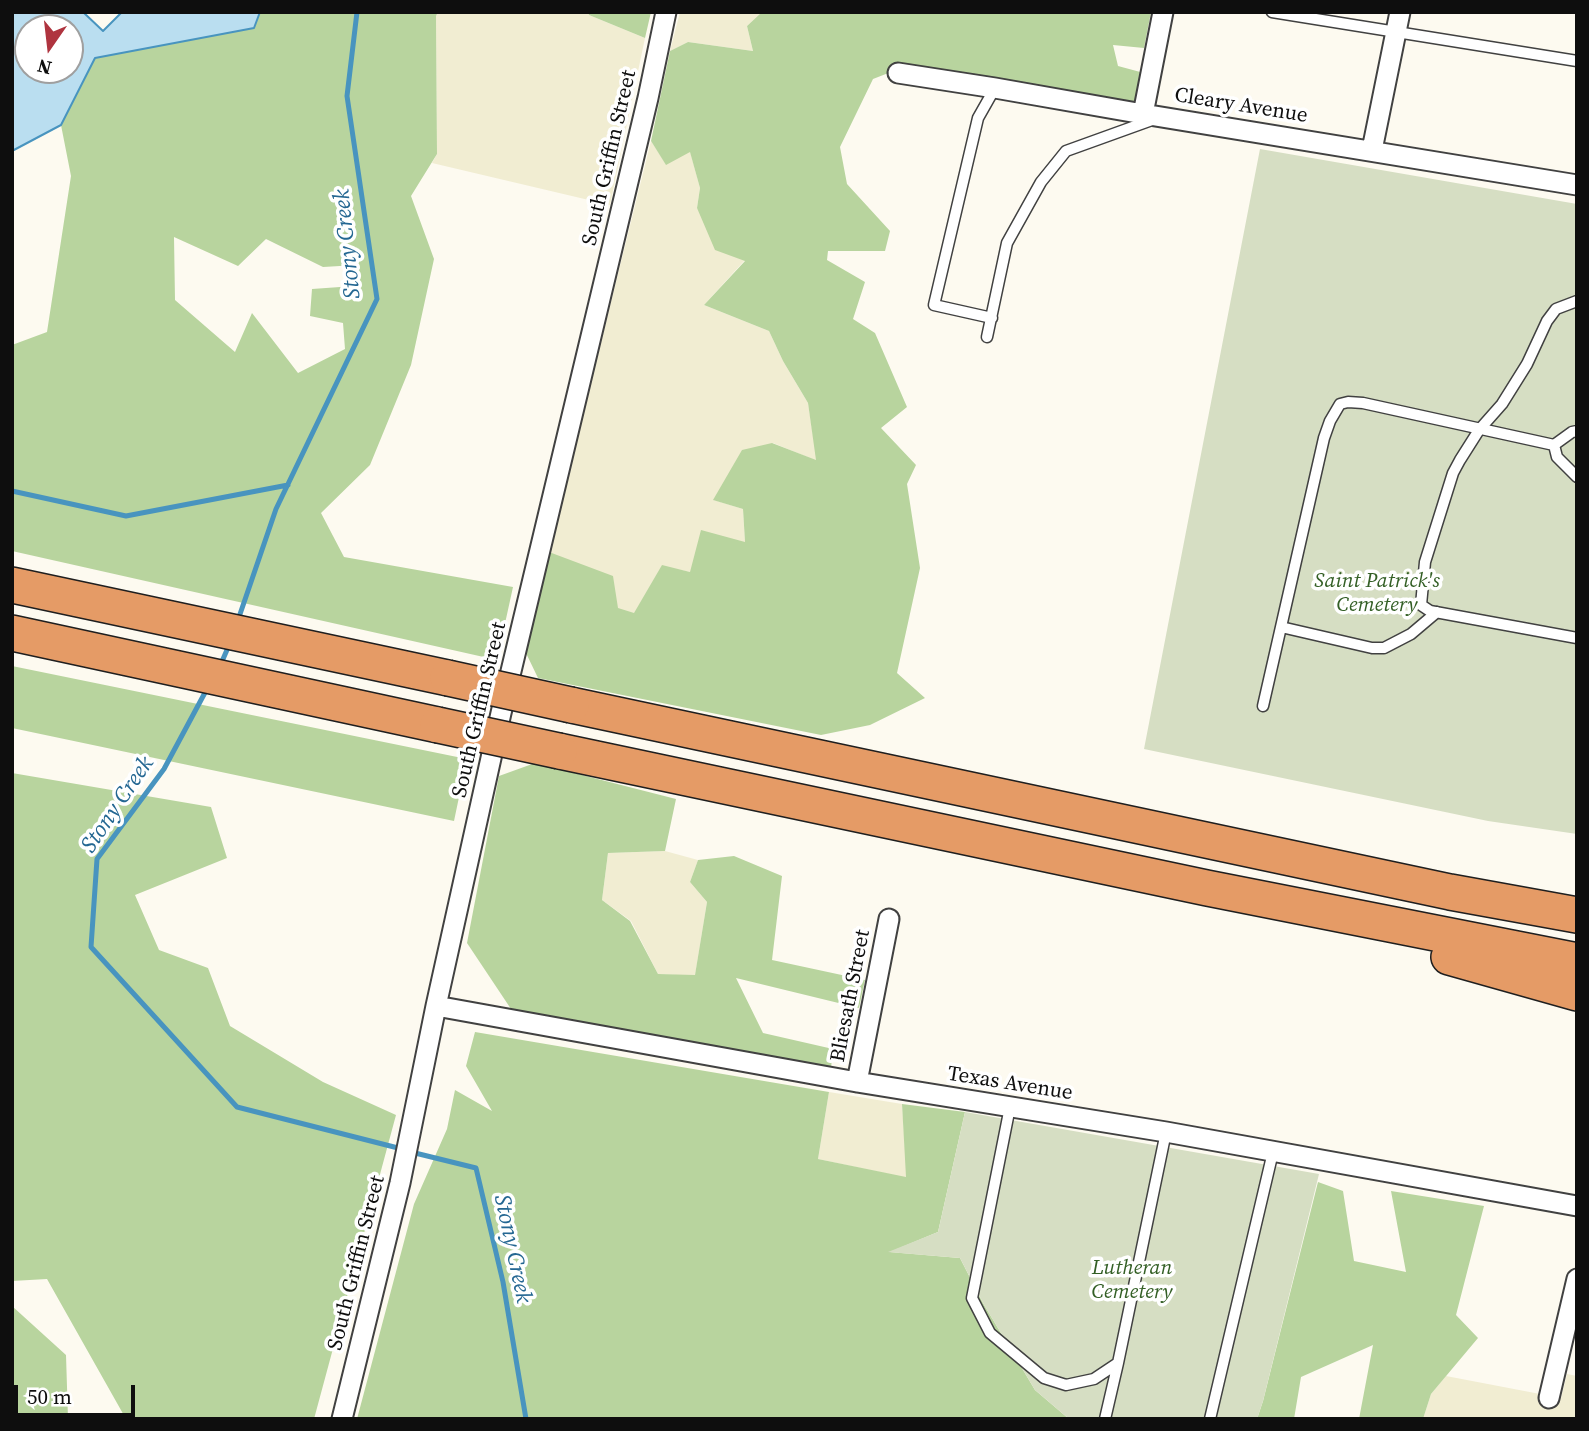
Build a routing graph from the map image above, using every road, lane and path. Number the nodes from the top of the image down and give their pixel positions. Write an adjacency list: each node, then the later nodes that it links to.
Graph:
1 (666, 12): 31 (street, South Griffin Street)
2 (1163, 12): 9 (street)
3 (1272, 12): 5 (lane)
4 (1400, 12): 5 (street)
5 (1395, 33): 6 (lane); 11 (street)
6 (1577, 61)
7 (898, 73): 8 (street, Cleary Avenue)
8 (995, 88): 9 (street, Cleary Avenue); 14 (lane)
9 (1143, 114): 10 (street, Cleary Avenue)
10 (1163, 117): 11 (street, Cleary Avenue); 14 (lane)
11 (1372, 150): 12 (street, Cleary Avenue)
12 (1577, 185)
13 (1577, 301): 16 (lane)
14 (992, 318): 15 (lane)
15 (987, 337)
16 (1479, 430): 18 (lane); 21 (lane); 22 (lane)
17 (1577, 431): 18 (lane)
18 (1554, 445): 19 (lane)
19 (1577, 477)
20 (12, 585): 27 (highway, bridge)
21 (1437, 612): 22 (lane); 24 (lane)
22 (1281, 627): 25 (lane)
23 (12, 633): 26 (highway, bridge)
24 (1577, 638)
25 (1263, 706)
26 (1207, 888): 29 (highway); 30 (highway)
27 (1577, 915)
28 (889, 919): 32 (street, Bliesath Street)
29 (1577, 961)
30 (1577, 993)
31 (436, 1006): 32 (street, Texas Avenue); 40 (street, South Griffin Street)
32 (856, 1082): 33 (street, Texas Avenue)
33 (1010, 1107): 34 (street, Texas Avenue); 38 (lane)
34 (1166, 1132): 35 (street, Texas Avenue); 38 (lane)
35 (1273, 1152): 36 (street, Texas Avenue); 42 (lane)
36 (1577, 1206)
37 (1577, 1279): 39 (street)
38 (1118, 1363): 41 (lane)
39 (1549, 1398)
40 (342, 1419)
41 (1105, 1419)
42 (1210, 1419)

